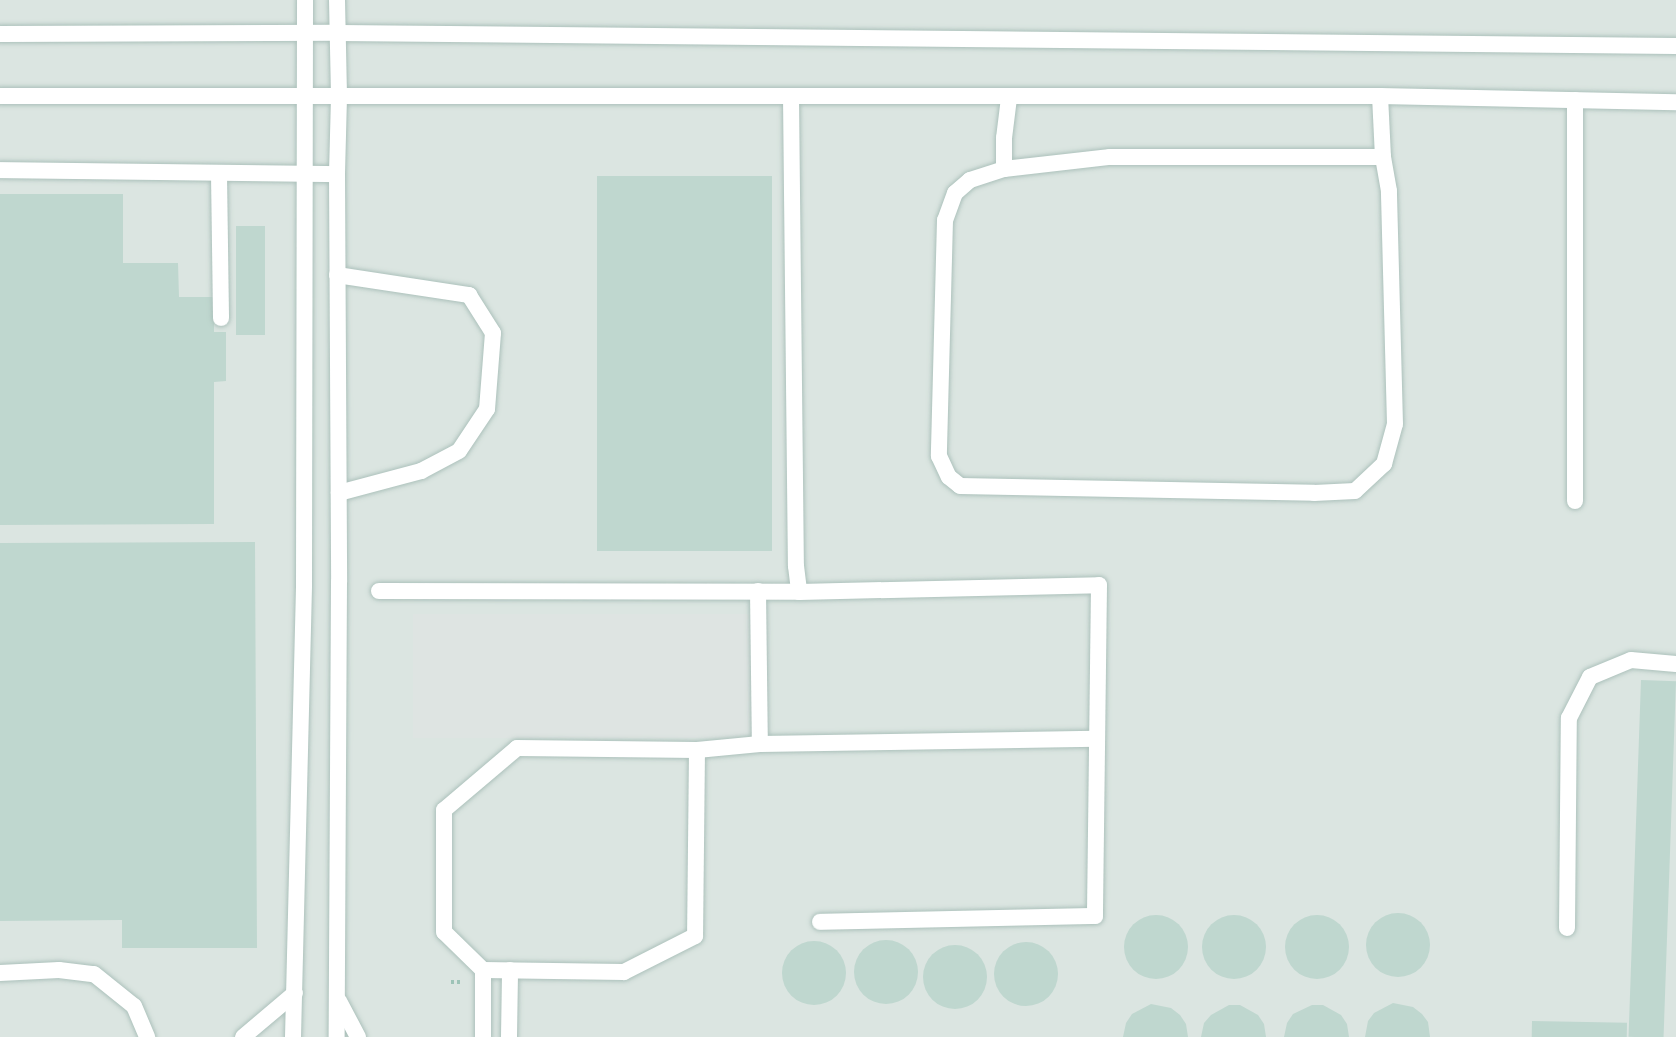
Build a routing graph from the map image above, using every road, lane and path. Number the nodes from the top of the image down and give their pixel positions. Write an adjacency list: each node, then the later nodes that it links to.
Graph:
1 (305, 0): 3 (lane)
2 (337, 0): 4 (lane)
3 (305, 33): 4 (lane); 5 (lane); 9 (lane)
4 (338, 33): 6 (lane); 10 (lane)
5 (0, 34)
6 (1676, 46)
7 (0, 96): 9 (lane)
8 (1380, 96): 12 (lane); 13 (lane); 15 (lane)
9 (303, 97): 10 (lane); 19 (lane)
10 (339, 97): 11 (lane); 20 (lane)
11 (791, 97): 12 (lane); 27 (lane)
12 (1009, 98): 16 (lane)
13 (1575, 100): 14 (lane); 24 (lane)
14 (1676, 102)
15 (1383, 157): 16 (lane); 16 (lane)
16 (1004, 169)
17 (0, 170): 18 (lane)
18 (219, 174): 19 (lane); 22 (lane)
19 (304, 174): 20 (lane); 37 (lane)
20 (337, 174): 21 (lane)
21 (337, 275): 23 (lane); 23 (lane)
22 (221, 318)
23 (339, 494): 38 (lane)
24 (1575, 501)
25 (379, 591): 26 (lane)
26 (758, 591): 27 (lane); 30 (lane)
27 (799, 592): 29 (lane)
28 (1676, 664): 33 (lane)
29 (1096, 739): 30 (lane); 32 (lane)
30 (760, 744): 31 (lane)
31 (697, 750): 34 (lane); 35 (lane)
32 (820, 922)
33 (1567, 928)
34 (483, 970): 35 (lane); 44 (lane)
35 (510, 970): 45 (lane)
36 (0, 973): 39 (lane)
37 (295, 993): 40 (lane); 41 (lane)
38 (337, 998): 42 (lane); 43 (lane)
39 (147, 1037)
40 (243, 1037)
41 (293, 1037)
42 (337, 1037)
43 (358, 1037)
44 (483, 1037)
45 (509, 1037)

